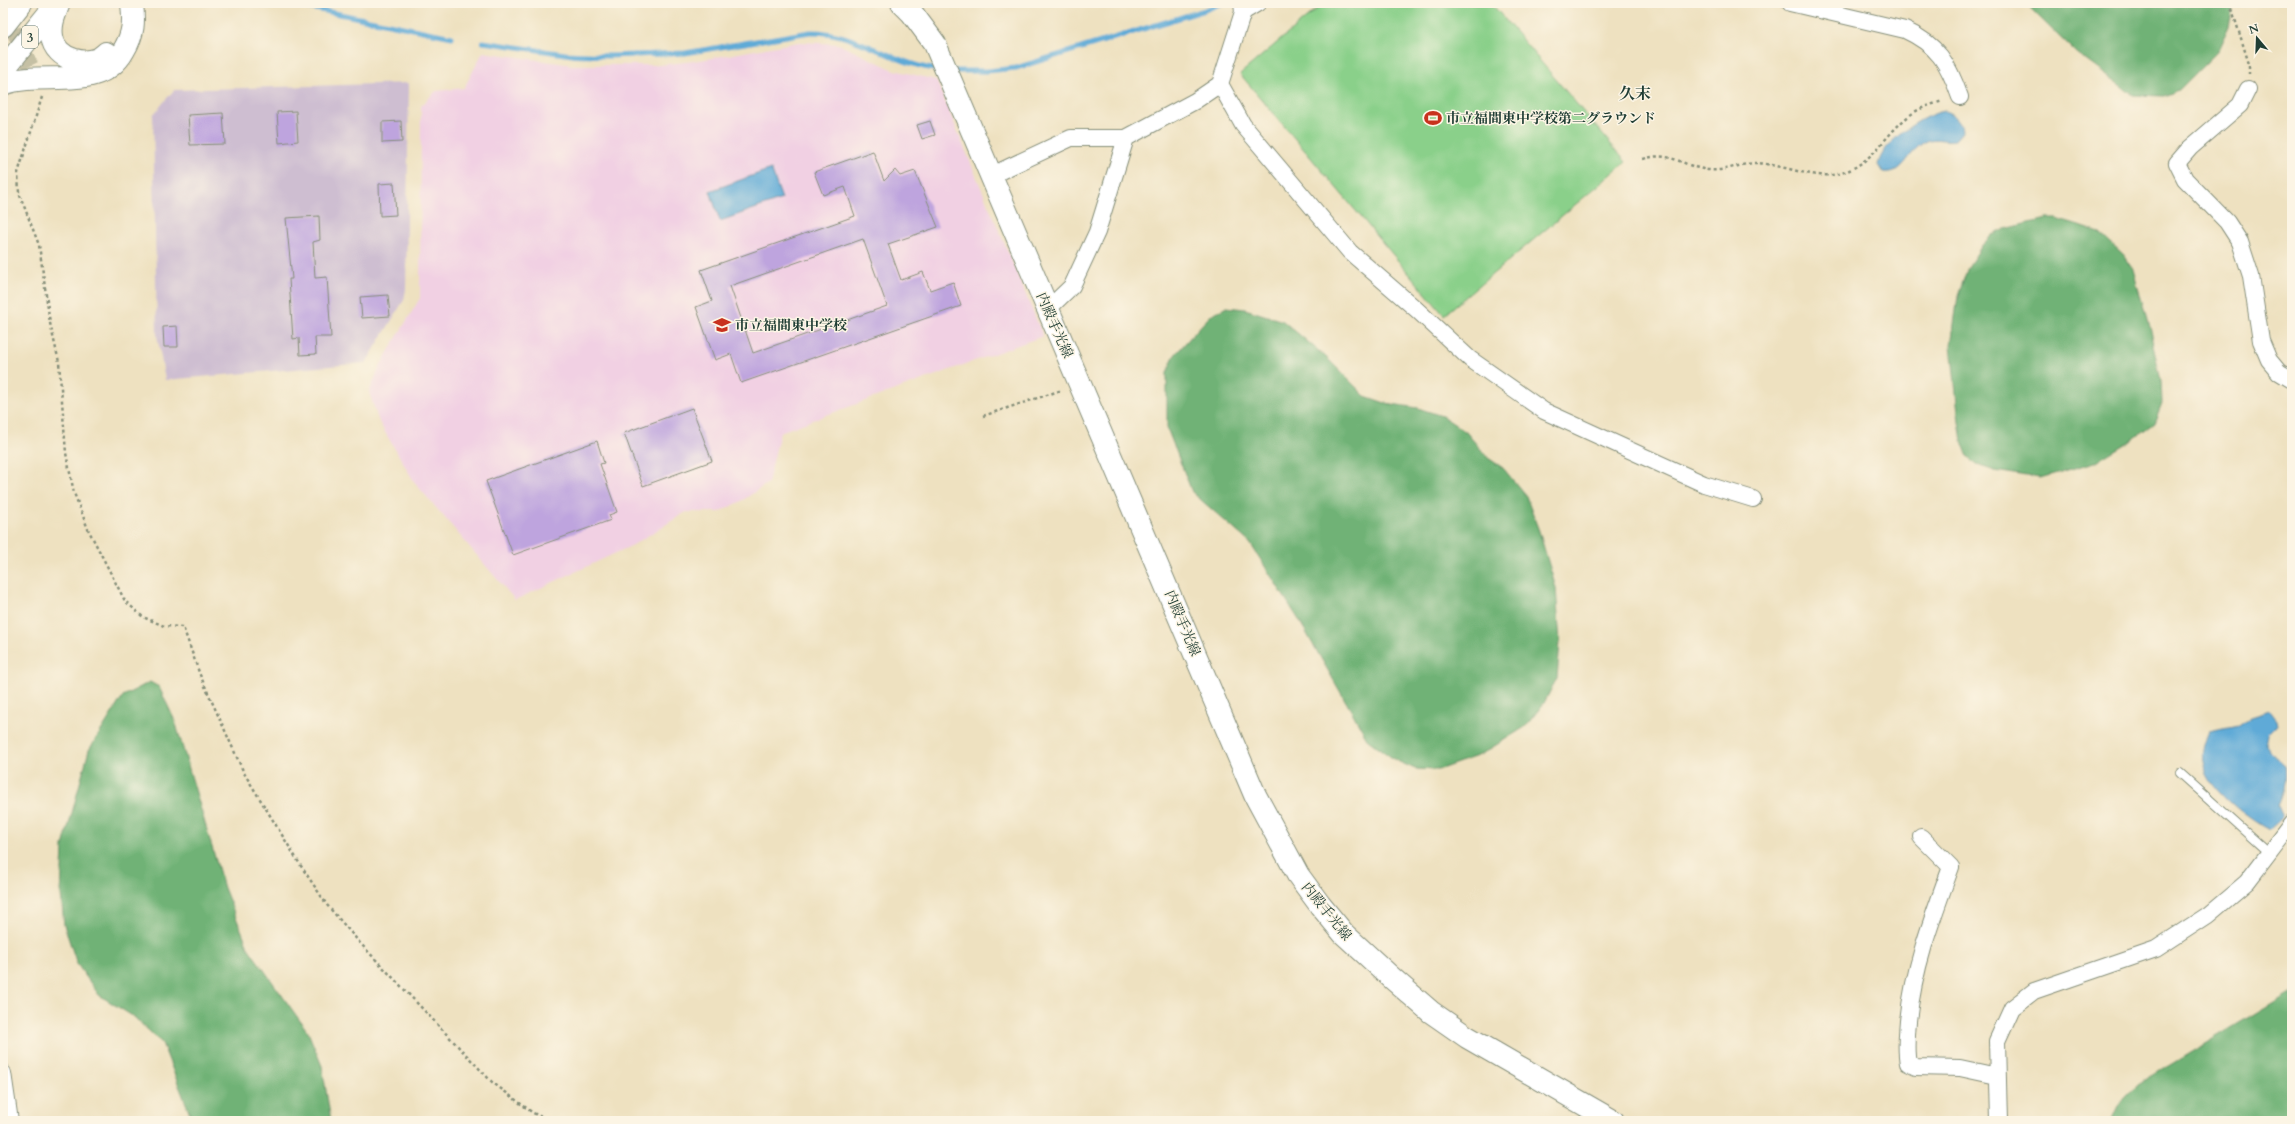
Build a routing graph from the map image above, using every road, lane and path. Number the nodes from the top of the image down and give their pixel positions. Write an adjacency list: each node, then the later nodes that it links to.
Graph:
1 (21, 3): 9 (main road, 3)
2 (58, 3): 3 (main road); 10 (main road, 3)
3 (132, 3): 11 (main road)
4 (902, 3): 18 (main road, 内殿手光線)
5 (1258, 3): 8 (street)
6 (1790, 3): 15 (street)
7 (2230, 3): 13 (path)
8 (1243, 8): 12 (street)
9 (3, 26)
10 (3, 70)
11 (3, 84)
12 (1220, 84): 16 (street); 23 (street)
13 (2248, 89): 20 (street)
14 (43, 92): 31 (path)
15 (1960, 97): 17 (path)
16 (1126, 138): 18 (street); 19 (street)
17 (1642, 159)
18 (990, 176): 19 (main road, 内殿手光線)
19 (1048, 309): 21 (main road, 内殿手光線)
20 (2292, 380)
21 (1080, 384): 22 (path); 32 (main road, 内殿手光線)
22 (983, 416)
23 (1753, 499)
24 (2180, 773): 27 (lane)
25 (2292, 823): 27 (street)
26 (1921, 837): 29 (street)
27 (2270, 854): 29 (street)
28 (3, 1074): 30 (street)
29 (1997, 1076): 33 (street)
30 (10, 1121)
31 (550, 1121)
32 (1613, 1121)
33 (1999, 1121)

